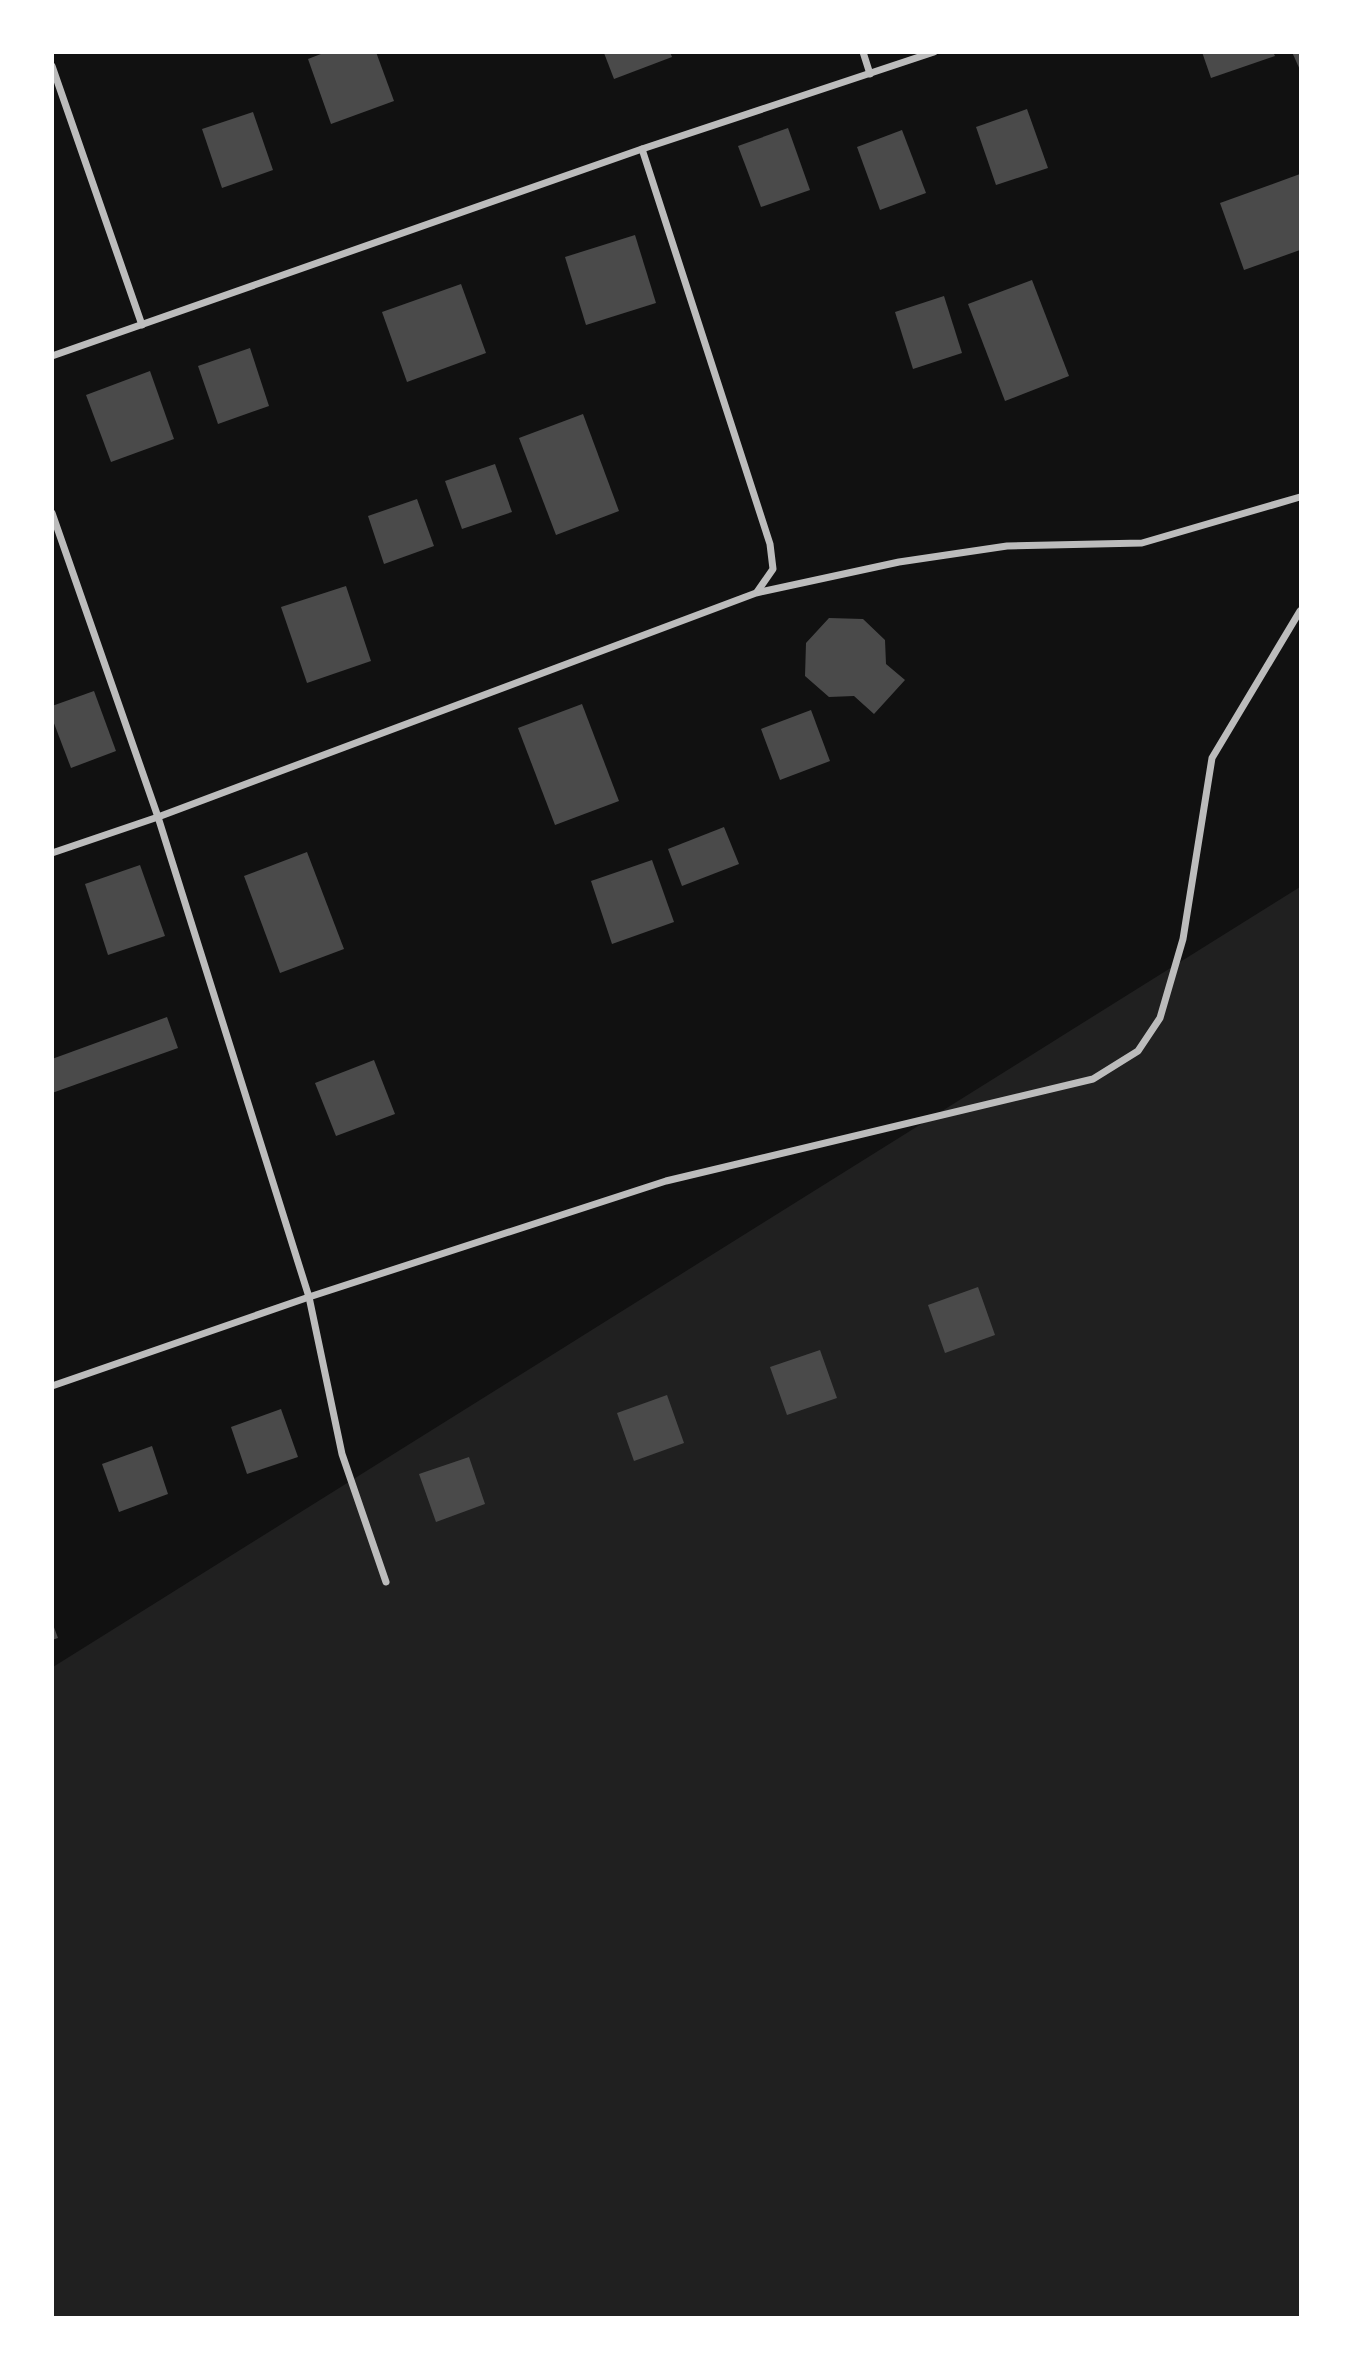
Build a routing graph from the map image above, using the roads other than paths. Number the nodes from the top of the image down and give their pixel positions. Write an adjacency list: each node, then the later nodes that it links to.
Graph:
1 (863, 52): 4 (street)
2 (934, 52): 4 (street)
3 (52, 66): 6 (street)
4 (870, 74): 5 (street)
5 (642, 149): 6 (street); 10 (street)
6 (142, 325): 7 (street)
7 (52, 356)
8 (1300, 497): 10 (street)
9 (52, 513): 12 (street)
10 (757, 593): 12 (street)
11 (1300, 611): 14 (street)
12 (158, 817): 13 (street); 14 (street)
13 (52, 853)
14 (310, 1297): 15 (street); 16 (street)
15 (52, 1386)
16 (386, 1581)

